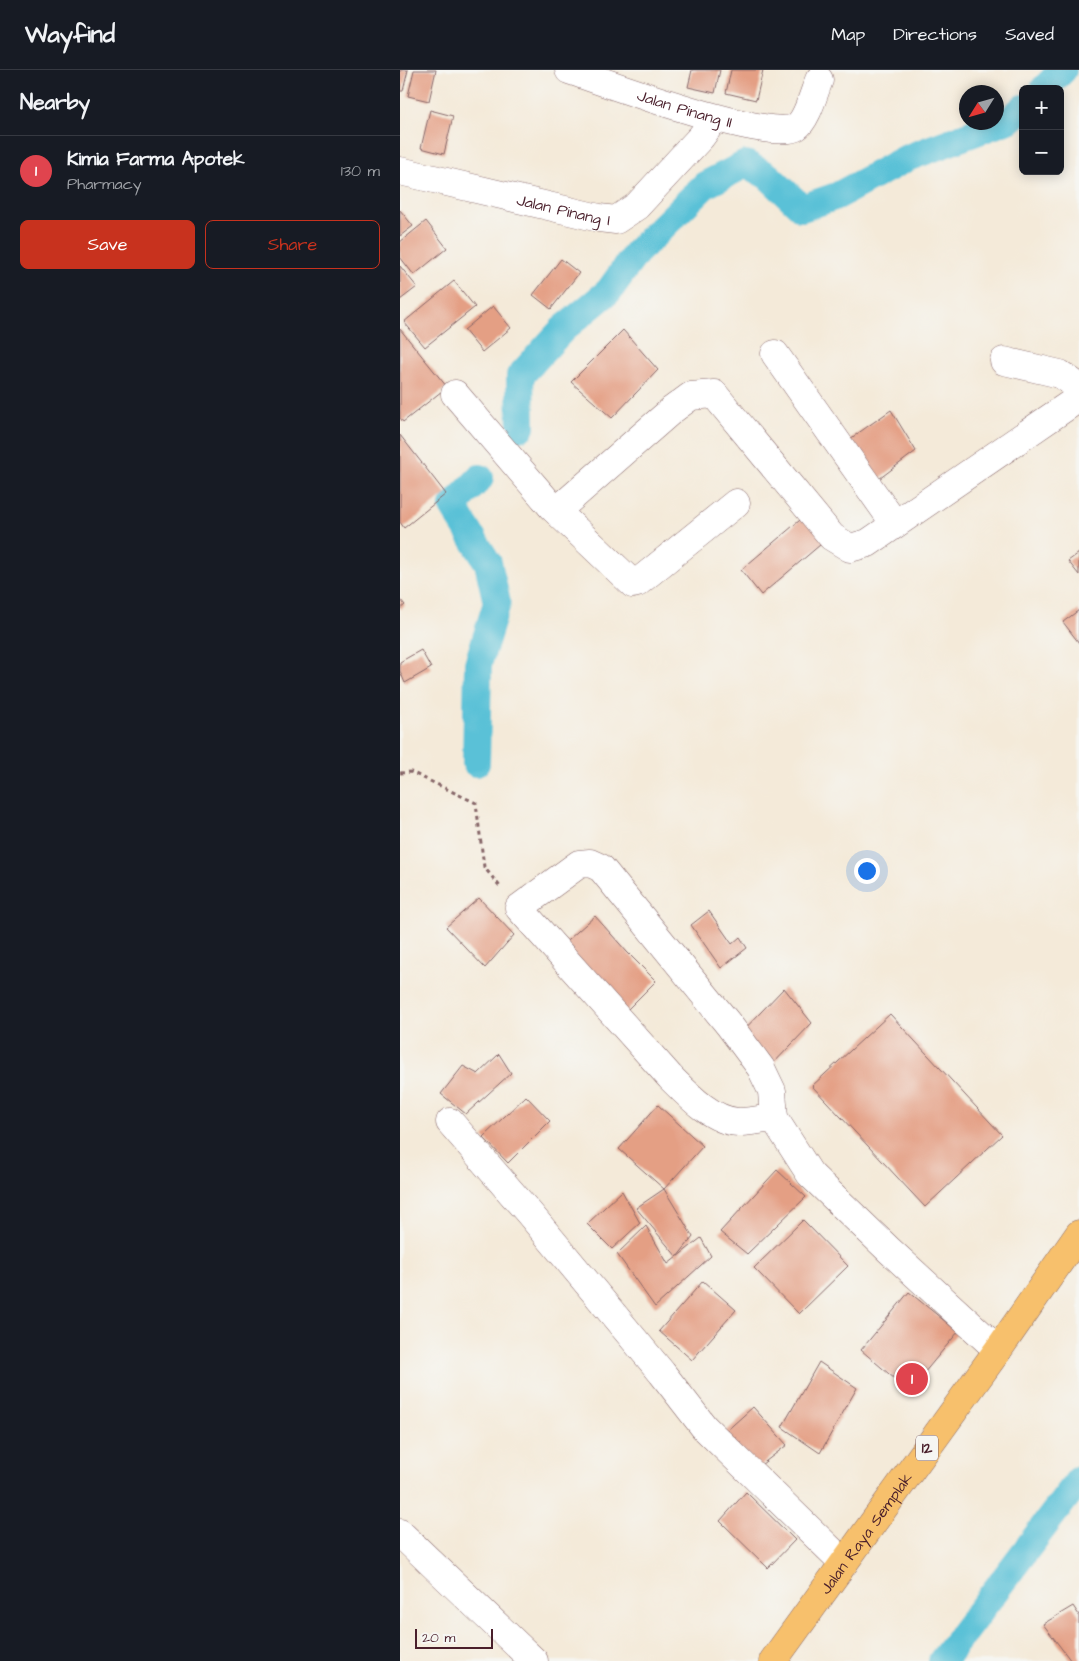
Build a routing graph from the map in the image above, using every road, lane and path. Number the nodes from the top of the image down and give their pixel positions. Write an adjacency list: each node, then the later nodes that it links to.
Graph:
1 (569, 70): 3 (street, Jalan Pinang II)
2 (819, 80): 3 (street, Jalan Pinang II)
3 (715, 118): 4 (street, Jalan Pinang I)
4 (400, 171)
5 (775, 354): 12 (street)
6 (1004, 361): 7 (street)
7 (1079, 387)
8 (455, 394): 11 (street)
9 (1079, 398): 12 (street)
10 (736, 503): 11 (street)
11 (552, 507): 12 (street)
12 (895, 524)
13 (400, 773): 14 (path)
14 (519, 908): 15 (street); 15 (street)
15 (774, 1118): 18 (street)
16 (450, 1122): 20 (street)
17 (1079, 1234): 18 (main road, Jalan Raya Semplak / 12)
18 (998, 1350): 20 (main road, Jalan Raya Semplak / 12)
19 (400, 1533): 21 (street)
20 (844, 1563): 22 (main road, Jalan Raya Semplak / 12)
21 (534, 1661)
22 (773, 1661)

